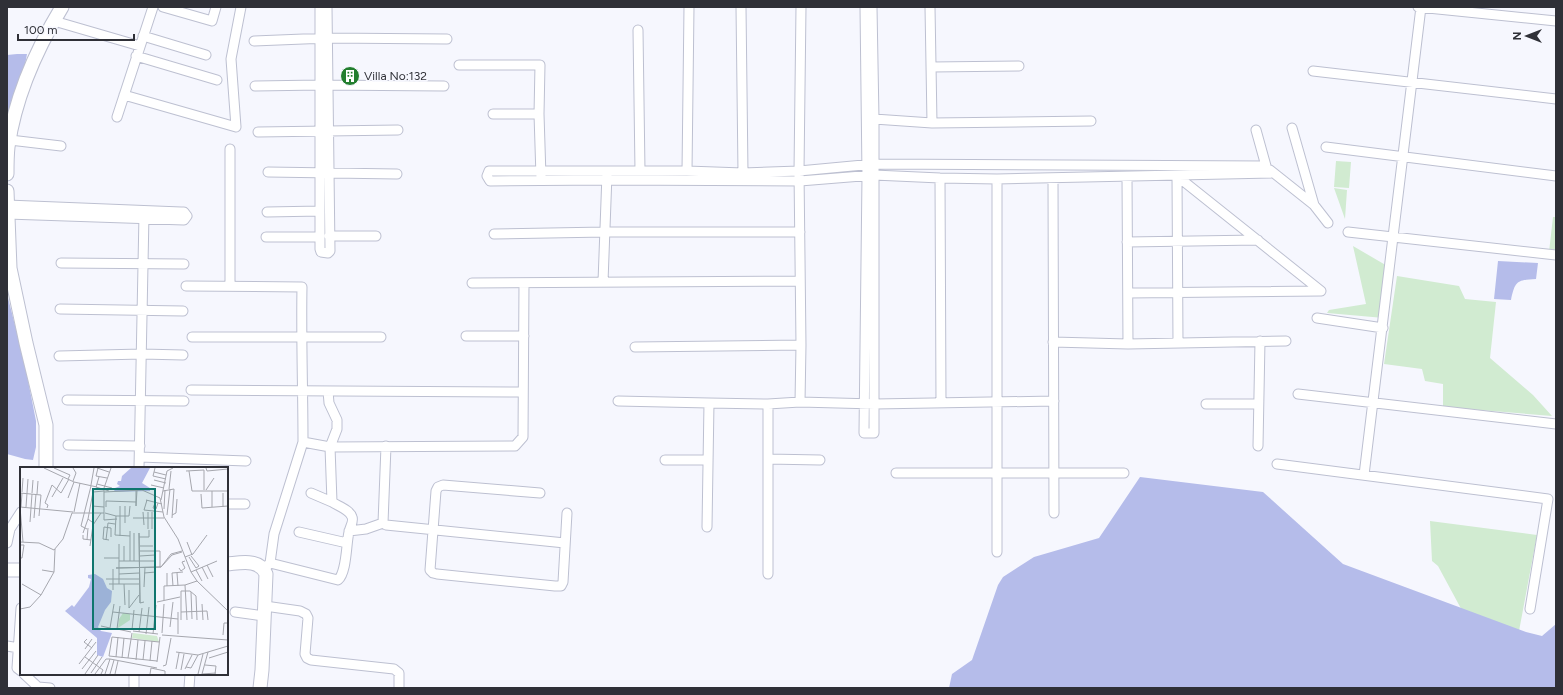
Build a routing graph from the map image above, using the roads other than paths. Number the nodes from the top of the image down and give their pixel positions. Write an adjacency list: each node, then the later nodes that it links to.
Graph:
1 (62, 7): 16 (main road)
2 (153, 7): 19 (street)
3 (163, 7): 4 (street)
4 (216, 7)
5 (240, 7): 35 (street)
6 (320, 7): 20 (street)
7 (327, 7): 20 (street)
8 (689, 7): 56 (street)
9 (741, 7): 60 (street)
10 (801, 7): 57 (street)
11 (865, 7): 53 (street)
12 (872, 7): 40 (street)
13 (930, 7): 28 (street)
14 (1418, 7): 15 (street)
15 (1421, 7): 17 (street); 31 (street)
16 (54, 21): 23 (street); 48 (main road)
17 (1556, 21)
18 (638, 30): 55 (street)
19 (143, 36): 23 (street); 24 (street)
20 (324, 38): 21 (street); 22 (street); 32 (street)
21 (447, 39)
22 (254, 41)
23 (140, 46): 25 (street)
24 (206, 55)
25 (136, 56): 30 (street); 35 (street)
26 (459, 65): 38 (street)
27 (1019, 66): 28 (street)
28 (932, 67): 42 (street)
29 (1313, 71): 31 (street)
30 (218, 80)
31 (1412, 83): 36 (street); 52 (street)
32 (324, 85): 33 (street); 34 (street); 44 (street)
33 (255, 86)
34 (444, 86)
35 (124, 95): 39 (street)
36 (1556, 99)
37 (492, 114): 38 (street)
38 (539, 114): 65 (street)
39 (116, 117)
40 (874, 119): 42 (street); 53 (street)
41 (1091, 121): 42 (street)
42 (932, 123)
43 (1292, 128): 75 (street)
44 (324, 130): 45 (street); 47 (street); 59 (street)
45 (398, 130)
46 (1256, 130): 54 (street)
47 (258, 132)
48 (10, 140): 49 (street); 62 (main road)
49 (61, 146)
50 (1326, 147): 52 (street)
51 (230, 149): 102 (street)
52 (1403, 157): 68 (street); 89 (street)
53 (870, 165): 54 (street); 57 (street); 66 (street)
54 (1266, 166): 61 (street)
55 (640, 171): 56 (street); 64 (street)
56 (687, 171): 60 (street)
57 (800, 171): 60 (street); 73 (street)
58 (268, 172): 59 (street)
59 (324, 173): 63 (street); 77 (street); 86 (street)
60 (742, 173)
61 (1273, 173): 67 (street); 75 (street)
62 (7, 174)
63 (397, 174)
64 (606, 175): 65 (street); 73 (street); 82 (street)
65 (541, 176): 65 (street)
66 (870, 176): 70 (street); 73 (street); 141 (street); 142 (street)
67 (1177, 176): 69 (street); 90 (street); 91 (street)
68 (1556, 176)
69 (1127, 177): 71 (street); 92 (street)
70 (940, 178): 72 (street); 137 (street)
71 (1053, 178): 72 (street); 117 (street)
72 (998, 179): 134 (street)
73 (800, 181): 83 (street)
74 (7, 191): 76 (main road)
75 (1314, 205): 81 (street)
76 (7, 206): 79 (main road); 80 (street)
77 (320, 211): 78 (street); 86 (street)
78 (267, 212)
79 (7, 214): 80 (street); 159 (main road)
80 (144, 215): 95 (street)
81 (1328, 223)
82 (605, 232): 83 (street); 85 (street); 97 (street)
83 (800, 232): 98 (street)
84 (1348, 232): 89 (street)
85 (494, 234)
86 (325, 236): 87 (street); 88 (street)
87 (376, 236)
88 (266, 237)
89 (1393, 237): 93 (street); 109 (street)
90 (1258, 240): 91 (street); 103 (street)
91 (1177, 241): 92 (street); 103 (street)
92 (1127, 242): 104 (street)
93 (1556, 255)
94 (61, 263): 95 (street)
95 (143, 264): 96 (street); 106 (street)
96 (184, 264)
97 (603, 282): 98 (street); 100 (street)
98 (800, 282): 120 (street)
99 (472, 283): 100 (street)
100 (524, 283): 111 (street)
101 (186, 286): 102 (street)
102 (230, 286): 114 (street)
103 (1178, 292): 104 (street); 118 (street)
104 (1128, 293): 119 (street)
105 (60, 309): 106 (street)
106 (143, 310): 107 (street); 122 (street)
107 (183, 311)
108 (1317, 318): 109 (street)
109 (1383, 328): 138 (street)
110 (466, 336): 111 (street)
111 (524, 336): 128 (street)
112 (192, 337): 114 (street)
113 (381, 337): 114 (street)
114 (301, 338): 126 (street)
115 (1260, 341): 116 (street); 118 (street); 144 (street)
116 (1286, 341)
117 (1053, 342): 119 (street); 135 (street)
118 (1178, 343): 119 (street)
119 (1128, 344)
120 (801, 345): 121 (street); 136 (street)
121 (635, 347)
122 (142, 354): 123 (street); 124 (street); 131 (street)
123 (183, 355)
124 (59, 356)
125 (191, 390): 126 (street)
126 (304, 391): 127 (street); 146 (street)
127 (328, 391): 128 (street); 151 (street)
128 (523, 392): 149 (street)
129 (1298, 394): 138 (street)
130 (67, 400): 131 (street)
131 (141, 400): 132 (street); 148 (street)
132 (184, 401)
133 (618, 401): 139 (street)
134 (997, 401): 135 (street); 137 (street); 162 (street)
135 (1054, 401): 163 (street)
136 (800, 402): 140 (street); 141 (street)
137 (941, 402): 142 (street)
138 (1373, 403): 145 (street); 165 (street)
139 (709, 404): 140 (street); 155 (street)
140 (768, 404): 153 (street)
141 (864, 404): 142 (street); 142 (street)
142 (875, 404)
143 (1206, 404): 144 (street)
144 (1258, 404): 150 (street)
145 (1556, 424)
146 (303, 442): 151 (street); 184 (street)
147 (68, 445): 148 (street)
148 (140, 446): 152 (street)
149 (386, 446): 151 (street); 174 (street)
150 (1258, 446)
151 (330, 447): 168 (street)
152 (140, 457): 157 (street); 160 (street)
153 (768, 459): 156 (street); 187 (street)
154 (665, 460): 155 (street)
155 (708, 460): 175 (street)
156 (820, 460)
157 (246, 461)
158 (1277, 464): 165 (street)
159 (46, 467)
160 (139, 467)
161 (896, 473): 162 (street)
162 (997, 473): 163 (street); 182 (street)
163 (1054, 473): 164 (street); 173 (street)
164 (1124, 473)
165 (1364, 475): 188 (street)
166 (311, 493): 168 (street)
167 (540, 494): 176 (street)
168 (332, 502): 177 (street)
169 (228, 504): 170 (street)
170 (245, 504)
171 (567, 513): 181 (street)
172 (20, 514): 179 (street)
173 (1054, 514)
174 (383, 523): 176 (street); 177 (street)
175 (707, 526)
176 (432, 530): 181 (street); 181 (street)
177 (349, 531): 180 (street)
178 (299, 532): 180 (street)
179 (7, 543)
180 (347, 543): 184 (street)
181 (565, 543)
182 (997, 552)
183 (228, 564): 184 (main road)
184 (267, 566): 189 (main road)
185 (7, 570): 186 (main road)
186 (20, 570)
187 (768, 574)
188 (1530, 609)
189 (265, 611): 190 (street); 201 (main road); 202 (street)
190 (235, 612)
191 (20, 628): 193 (street)
192 (7, 646): 193 (street)
193 (19, 648): 194 (street)
194 (20, 670)
195 (25, 675): 198 (street)
196 (134, 675): 199 (street)
197 (190, 675): 200 (street)
198 (50, 688)
199 (134, 688)
200 (189, 688)
201 (260, 688)
202 (399, 688)

